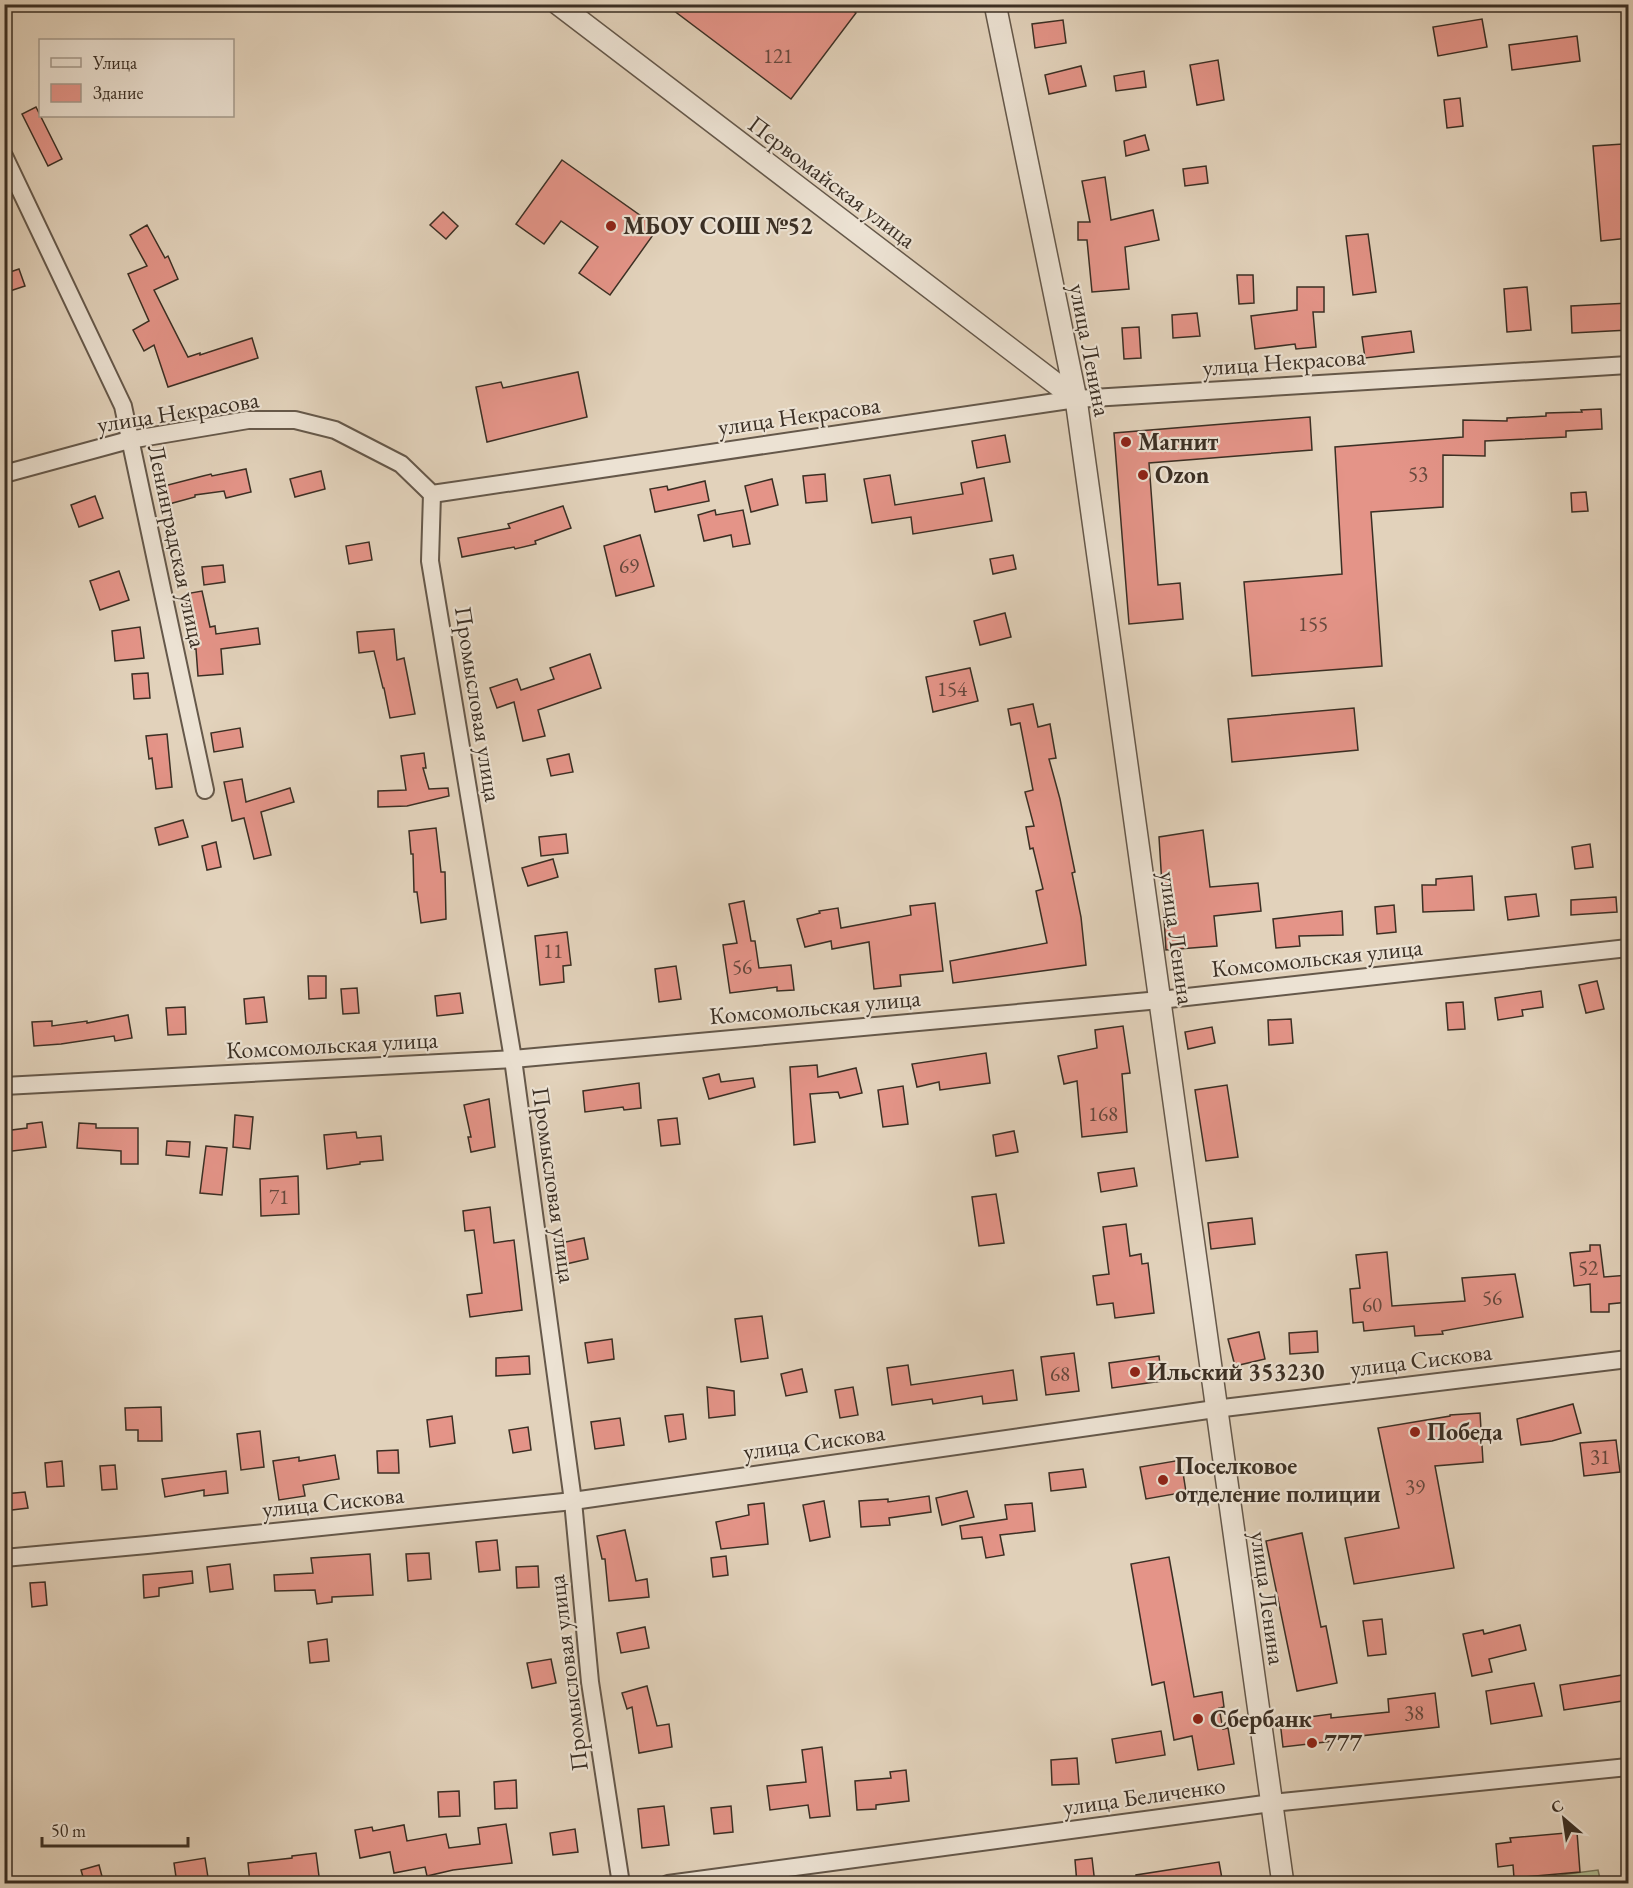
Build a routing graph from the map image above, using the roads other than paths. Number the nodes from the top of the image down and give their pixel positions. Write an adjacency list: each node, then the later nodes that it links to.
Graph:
1 (558, 4): 5 (street, Первомайская улица)
2 (995, 4): 5 (street, улица Ленина)
3 (4, 156): 6 (street, Ленинградская улица)
4 (1629, 365): 5 (street, улица Некрасова)
5 (1076, 399): 8 (street, улица Некрасова); 11 (street, улица Ленина)
6 (129, 440): 7 (street, улица Некрасова); 8 (street, улица Некрасова); 9 (street, Ленинградская улица)
7 (4, 474)
8 (432, 494): 12 (street, Промысловая улица)
9 (205, 790)
10 (1629, 948): 11 (street, Комсомольская улица)
11 (1160, 1000): 12 (street, Комсомольская улица); 15 (street, улица Ленина)
12 (513, 1059): 13 (street, Комсомольская улица); 16 (street, Промысловая улица)
13 (4, 1086)
14 (1629, 1359): 15 (street, улица Сискова)
15 (1215, 1409): 16 (street, улица Сискова); 19 (street, улица Ленина)
16 (573, 1501): 17 (street, улица Сискова); 20 (street, Промысловая улица)
17 (4, 1558)
18 (1629, 1767): 19 (street, улица Беличенко)
19 (1272, 1803): 21 (street, улица Беличенко); 22 (street, улица Ленина)
20 (621, 1884)
21 (668, 1884)
22 (1283, 1884)

